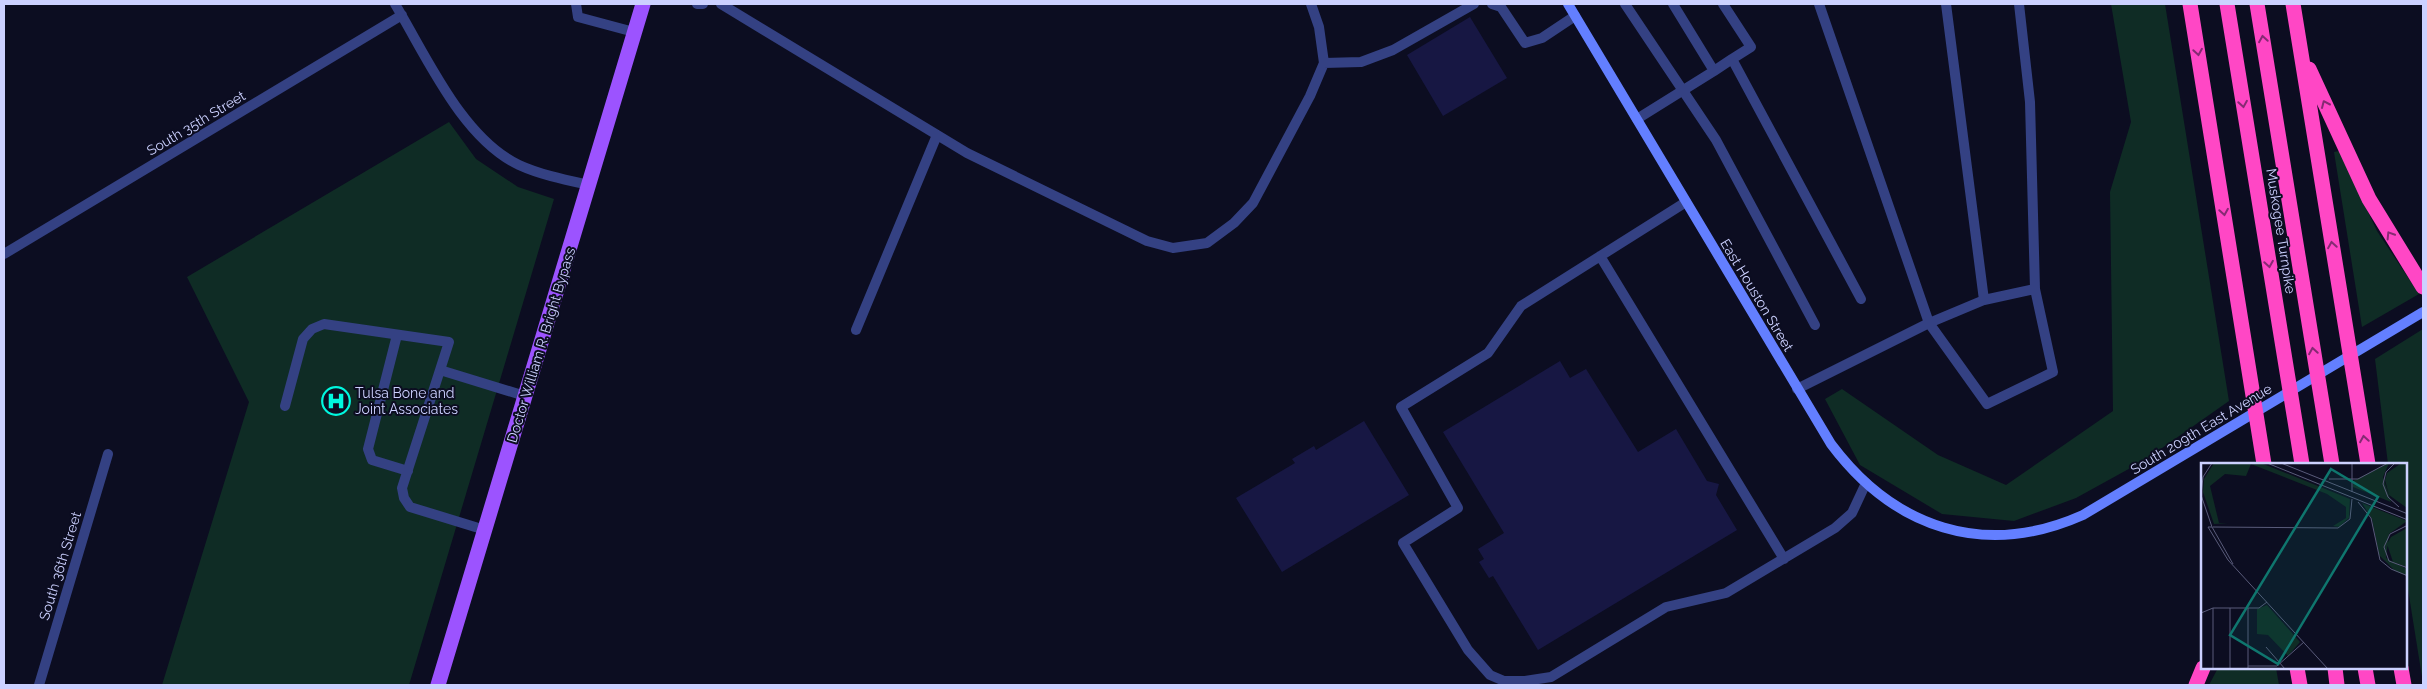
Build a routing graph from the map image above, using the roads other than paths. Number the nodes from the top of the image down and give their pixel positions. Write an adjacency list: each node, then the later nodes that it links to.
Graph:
1 (395, 4): 21 (street)
2 (576, 4): 23 (street)
3 (643, 4): 23 (main road, Doctor William R. Bright Bypass)
4 (697, 4): 5 (street)
5 (703, 4)
6 (720, 4): 30 (street)
7 (1311, 4): 26 (street)
8 (1474, 4): 26 (street)
9 (1492, 4): 22 (street)
10 (1568, 4): 22 (street, East Houston Street)
11 (1625, 4): 28 (street)
12 (1673, 4): 27 (street)
13 (1723, 4): 25 (street)
14 (1819, 4): 40 (street)
15 (1946, 4): 38 (street)
16 (2019, 4): 36 (street)
17 (2190, 4): 48 (highway, one-way to 48)
18 (2227, 4): 52 (highway, Muskogee Turnpike, one-way to 52)
19 (2257, 4): 53 (highway, Muskogee Turnpike, one-way to 19)
20 (2293, 4): 24 (highway)
21 (402, 15): 31 (street); 33 (street, South 35th Street)
22 (1575, 16): 29 (street, East Houston Street)
23 (634, 32): 31 (main road, Doctor William R. Bright Bypass)
24 (2300, 49): 35 (highway, one-way to 24); 54 (highway, one-way to 24)
25 (1732, 59): 27 (street); 37 (street)
26 (1324, 63): 30 (street)
27 (1714, 71): 28 (street)
28 (1682, 92): 29 (street); 41 (street)
29 (1637, 120): 32 (street, East Houston Street)
30 (937, 135): 42 (street)
31 (589, 186): 46 (main road, Doctor William R. Bright Bypass)
32 (1686, 202): 34 (street); 45 (street, East Houston Street)
33 (4, 254)
34 (1600, 256): 59 (street); 59 (street)
35 (2423, 287)
36 (2035, 289): 38 (street); 40 (street)
37 (1861, 299)
38 (1984, 300): 40 (street)
39 (2423, 312): 58 (street, South 209th East Avenue)
40 (1928, 323): 45 (street)
41 (1815, 324)
42 (856, 330)
43 (397, 335): 44 (street); 47 (street); 55 (street)
44 (440, 370): 46 (street); 55 (street)
45 (1797, 389): 56 (street, East Houston Street)
46 (525, 396): 57 (main road, Doctor William R. Bright Bypass)
47 (285, 406)
48 (2259, 434): 50 (highway); 51 (highway)
49 (108, 454): 65 (street, South 36th Street)
50 (2255, 463)
51 (2264, 463)
52 (2302, 463)
53 (2332, 463)
54 (2368, 463)
55 (408, 471): 57 (street)
56 (1866, 483): 58 (street, East Houston Street); 59 (street)
57 (485, 530): 66 (main road, Doctor William R. Bright Bypass)
58 (1980, 535)
59 (1784, 559)
60 (2203, 669): 67 (highway)
61 (2297, 669): 68 (highway)
62 (2335, 669): 69 (highway)
63 (2365, 669): 70 (highway)
64 (2401, 669): 71 (highway)
65 (39, 685)
66 (438, 685)
67 (2196, 685)
68 (2300, 685)
69 (2337, 685)
70 (2368, 685)
71 (2404, 685)

